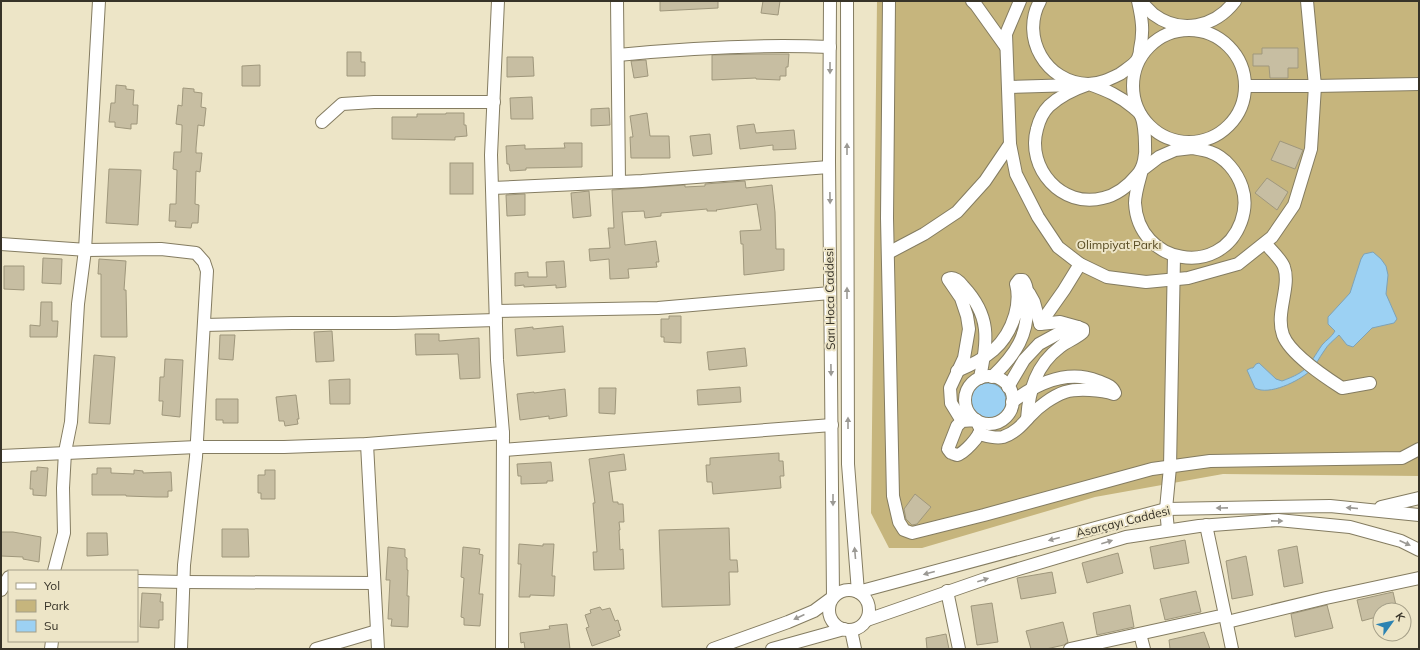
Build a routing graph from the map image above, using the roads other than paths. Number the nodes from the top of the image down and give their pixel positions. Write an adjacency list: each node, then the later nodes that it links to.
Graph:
1 (99, 1): 32 (street)
2 (498, 1): 22 (street)
3 (617, 1): 15 (street)
4 (830, 1): 13 (street, Sarı Hoca Caddesi)
5 (847, 1): 78 (street, Sarı Hoca Caddesi, one-way to 5)
6 (889, 1): 33 (street)
7 (972, 1): 14 (street)
8 (1020, 1): 14 (street)
9 (1040, 1): 17 (street)
10 (1139, 1): 11 (street); 16 (street)
11 (1235, 1)
12 (1307, 1): 20 (street)
13 (830, 47): 15 (street); 26 (street, Sarı Hoca Caddesi, one-way to 26)
14 (1006, 47): 21 (street)
15 (618, 55): 28 (street)
16 (1138, 59): 17 (street); 19 (street); 23 (street)
17 (1089, 84): 21 (street); 23 (street); 27 (street)
18 (1419, 84): 20 (street)
19 (1245, 86): 20 (street); 23 (street)
20 (1315, 86): 30 (street)
21 (1008, 87): 25 (street)
22 (494, 102): 24 (street); 29 (street)
23 (1141, 114): 27 (street)
24 (322, 122)
25 (1010, 144): 33 (street); 35 (street)
26 (829, 167): 28 (street); 38 (street, Sarı Hoca Caddesi, one-way to 38)
27 (1142, 170): 34 (street); 34 (street)
28 (619, 182): 29 (street)
29 (492, 188): 39 (street)
30 (1265, 243): 36 (street); 46 (street)
31 (1, 244): 32 (street)
32 (85, 250): 41 (street); 60 (street)
33 (888, 252): 62 (street)
34 (1174, 256): 36 (street)
35 (1080, 264): 36 (street); 40 (street)
36 (1173, 279): 62 (street)
37 (1027, 288): 40 (street); 43 (street); 45 (street)
38 (830, 293): 39 (street); 53 (street, Sarı Hoca Caddesi, one-way to 53)
39 (496, 316): 41 (street); 54 (street)
40 (1040, 324): 42 (street)
41 (204, 325): 57 (street)
42 (1078, 327): 47 (street); 48 (street)
43 (984, 358): 44 (street); 44 (street); 45 (street)
44 (958, 371): 52 (street)
45 (986, 377): 47 (street); 51 (street)
46 (1370, 383)
47 (1008, 387): 49 (street)
48 (1033, 387): 49 (street); 50 (street); 50 (street)
49 (1012, 402): 51 (street)
50 (1027, 419): 55 (street)
51 (976, 420): 52 (street); 55 (street)
52 (962, 421): 55 (street)
53 (832, 425): 59 (street); 79 (street, Sarı Hoca Caddesi, one-way to 79)
54 (503, 433): 56 (street); 59 (street)
55 (979, 434)
56 (367, 444): 57 (street); 75 (street)
57 (197, 447): 60 (street); 74 (street)
58 (1419, 449): 62 (street)
59 (503, 450): 88 (street)
60 (65, 452): 61 (street); 70 (street)
61 (1, 456)
62 (1170, 467): 64 (street)
63 (1419, 498): 65 (street)
64 (1166, 509): 65 (street, Asarçayı Caddesi, one-way to 64); 68 (street); 78 (street, Asarçayı Caddesi, one-way to 78)
65 (1373, 510): 66 (street, Asarçayı Caddesi)
66 (1419, 515)
67 (1206, 525): 68 (street, Asarçayı Caddesi); 69 (street, Asarçayı Caddesi, one-way to 69); 80 (street)
68 (1168, 530): 77 (street, Asarçayı Caddesi, one-way to 68)
69 (1419, 550)
70 (54, 570)
71 (8, 578): 76 (street)
72 (1419, 578): 80 (street)
73 (138, 581): 74 (street)
74 (184, 582): 75 (street); 85 (street)
75 (374, 583): 83 (street)
76 (1, 590)
77 (947, 591): 81 (street, Asarçayı Caddesi); 92 (street)
78 (858, 592): 79 (street); 81 (street)
79 (833, 597): 82 (street); 89 (street, one-way to 89)
80 (1226, 619): 84 (street); 95 (street)
81 (867, 620): 82 (street)
82 (848, 630): 90 (street); 91 (street)
83 (377, 631): 86 (street); 87 (street)
84 (1140, 634): 93 (street); 94 (street)
85 (181, 649)
86 (316, 649)
87 (378, 649)
88 (502, 649)
89 (713, 649)
90 (772, 649)
91 (855, 649)
92 (959, 649)
93 (1070, 649)
94 (1144, 649)
95 (1232, 649)

